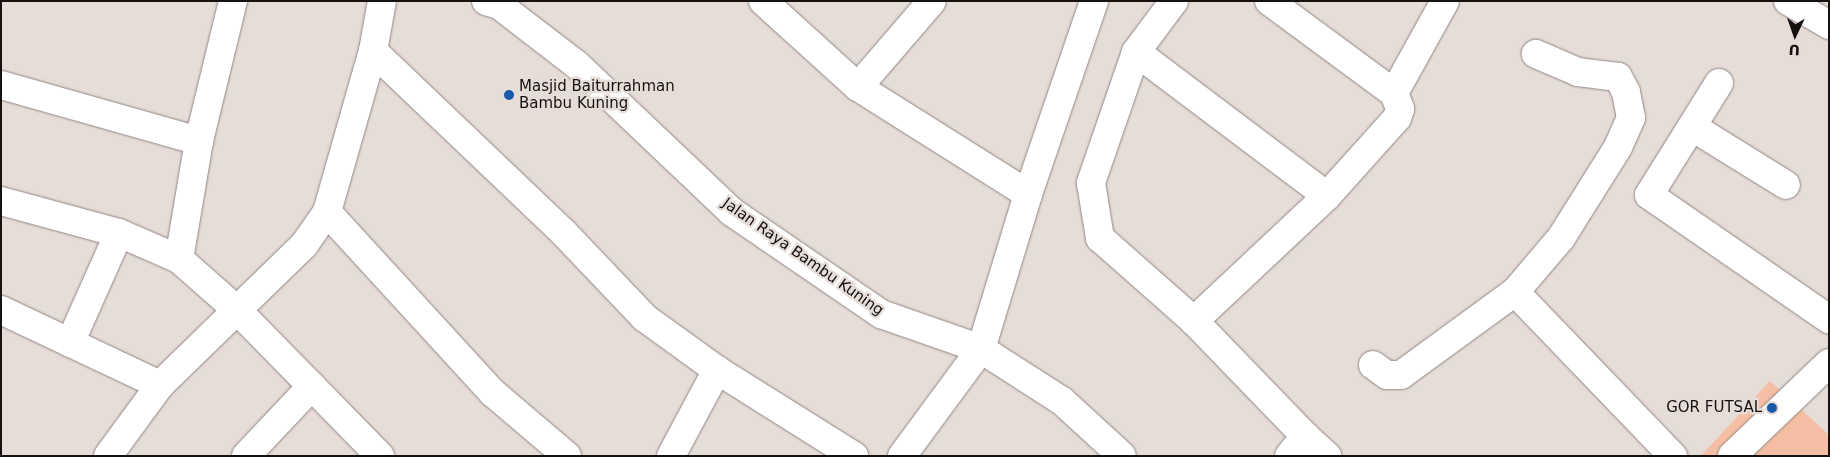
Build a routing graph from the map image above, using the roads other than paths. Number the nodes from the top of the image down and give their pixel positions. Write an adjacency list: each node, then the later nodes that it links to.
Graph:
1 (233, 1): 20 (street)
2 (382, 1): 12 (street)
3 (762, 1): 17 (street)
4 (932, 1): 17 (street)
5 (1094, 1): 22 (street)
6 (1174, 1): 13 (street)
7 (1269, 1): 18 (street)
8 (1445, 1): 18 (street)
9 (1788, 1): 11 (street)
10 (495, 3): 34 (street, Jalan Raya Bambu Kuning)
11 (1829, 25)
12 (373, 51): 25 (street); 37 (street)
13 (1136, 52): 23 (street); 32 (street)
14 (1536, 54): 28 (street)
15 (1719, 83): 19 (street)
16 (1, 85): 20 (street)
17 (858, 87): 22 (street)
18 (1394, 93): 23 (street)
19 (1694, 128): 21 (street); 31 (street)
20 (199, 141): 27 (street)
21 (1786, 185)
22 (1028, 194): 34 (street)
23 (1326, 196): 32 (street)
24 (1, 201): 26 (street)
25 (326, 212): 30 (street); 44 (street)
26 (119, 233): 27 (street); 33 (street)
27 (179, 259): 30 (street)
28 (1515, 292): 36 (street); 50 (street)
29 (1, 310): 33 (street)
30 (238, 311): 38 (street); 39 (street)
31 (1829, 319)
32 (1194, 321): 40 (street)
33 (70, 343): 38 (street)
34 (981, 349): 47 (street); 48 (street, Jalan Raya Bambu Kuning)
35 (1829, 362): 51 (street)
36 (1373, 365)
37 (716, 370): 45 (street); 46 (street)
38 (160, 386): 41 (street)
39 (312, 386): 42 (street); 43 (street)
40 (1297, 446): 49 (street)
41 (108, 456)
42 (246, 456)
43 (380, 456)
44 (567, 456)
45 (670, 456)
46 (854, 456)
47 (902, 456)
48 (1122, 456)
49 (1327, 456)
50 (1673, 456)
51 (1732, 456)

